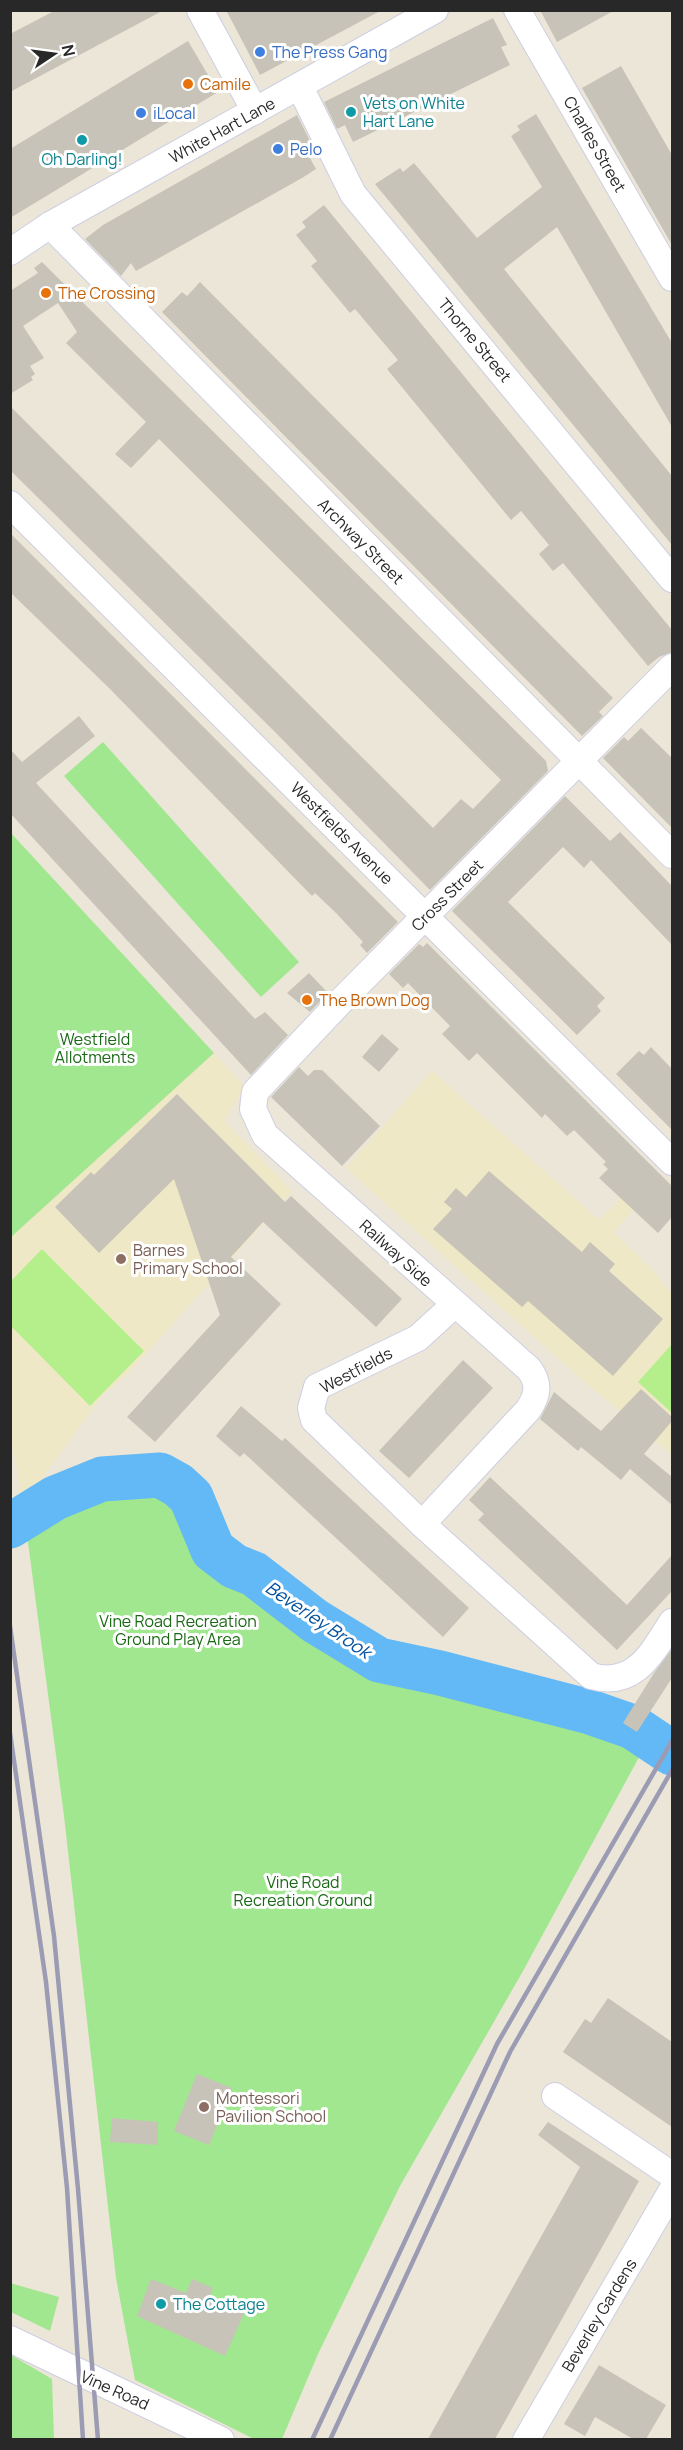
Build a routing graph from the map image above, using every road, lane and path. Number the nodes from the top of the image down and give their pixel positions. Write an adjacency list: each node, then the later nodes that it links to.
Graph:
1 (200, 10): 5 (street)
2 (435, 10): 4 (street, White Hart Lane)
3 (517, 10): 8 (street, Charles Street)
4 (300, 87): 5 (street, White Hart Lane); 10 (street, Thorne Street)
5 (255, 111): 6 (street, White Hart Lane)
6 (50, 225): 7 (street, White Hart Lane); 12 (street, Archway Street)
7 (10, 252)
8 (672, 278)
9 (10, 504): 14 (street, Westfields Avenue)
10 (672, 579)
11 (672, 667): 12 (street, Cross Street)
12 (578, 762): 13 (street, Archway Street); 14 (street, Cross Street)
13 (672, 855)
14 (427, 917): 15 (street, Cross Street); 16 (street, Westfields Avenue)
15 (265, 1135): 17 (street, Railway Side)
16 (672, 1161)
17 (454, 1305): 18 (street, Railway Side); 18 (street, Westfields)
18 (422, 1524): 19 (street, Westfields)
19 (672, 1622)
20 (555, 2096): 21 (street)
21 (672, 2175)
22 (672, 2190): 25 (street, Beverley Gardens)
23 (10, 2339): 24 (street, Vine Road)
24 (221, 2439)
25 (526, 2439)

